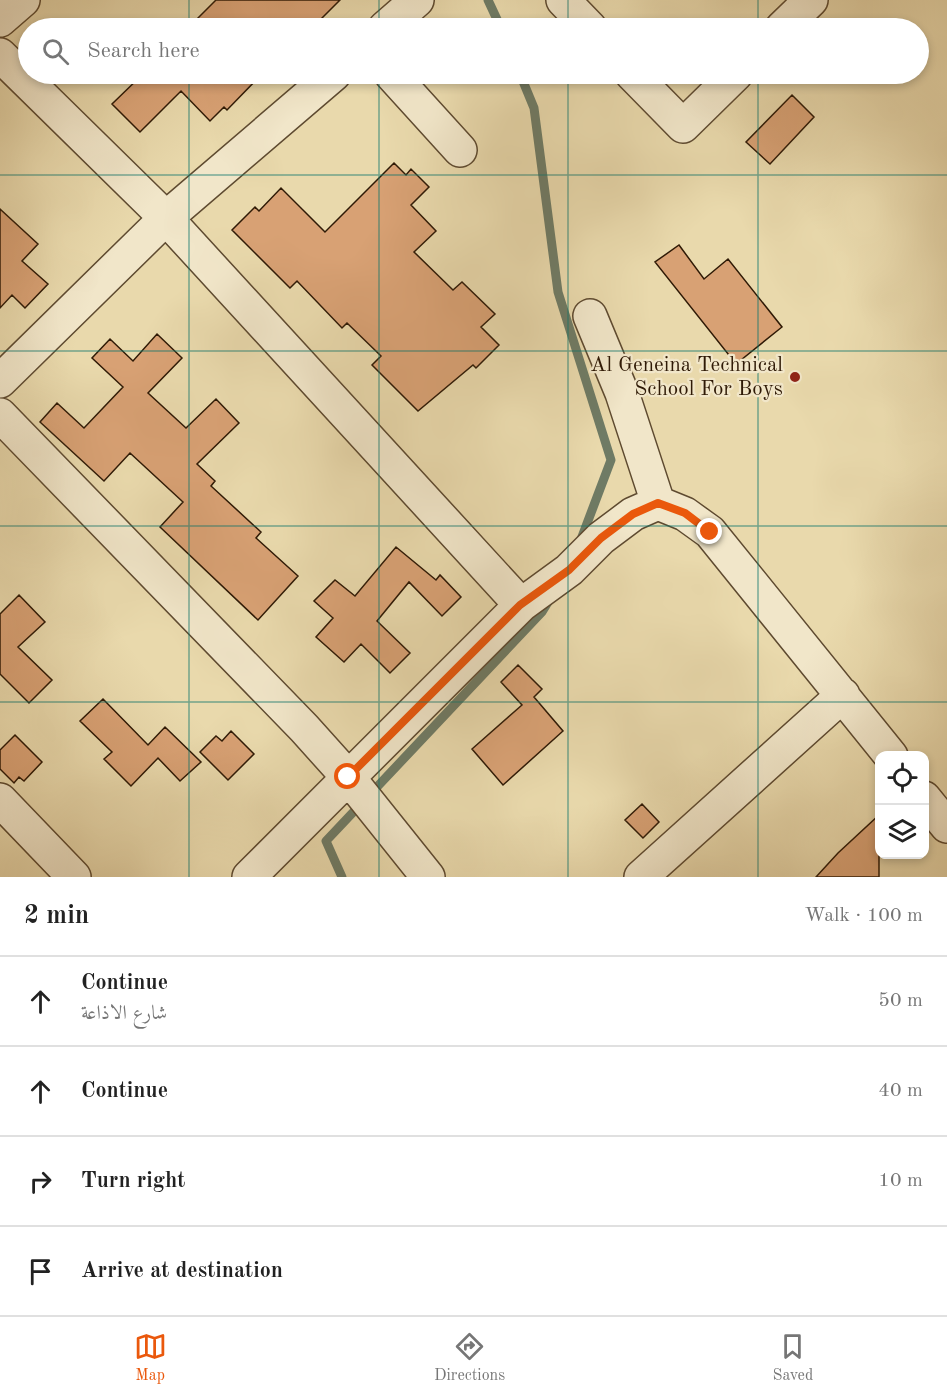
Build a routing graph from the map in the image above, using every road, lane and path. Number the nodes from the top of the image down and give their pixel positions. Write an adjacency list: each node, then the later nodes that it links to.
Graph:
1 (23, 0): 8 (street)
2 (417, 0): 5 (street)
3 (563, 0): 6 (street)
4 (812, 0): 7 (street)
5 (397, 18)
6 (580, 18)
7 (793, 18)
8 (0, 20)
9 (0, 55): 10 (street)
10 (18, 73)
11 (29, 84): 17 (street)
12 (322, 84): 17 (street)
13 (401, 84): 16 (street)
14 (642, 84): 15 (street)
15 (726, 84)
16 (460, 150)
17 (166, 219): 19 (street); 22 (street)
18 (590, 316): 21 (street)
19 (0, 381)
20 (0, 415): 25 (street)
21 (658, 503): 22 (street); 23 (street)
22 (520, 605): 25 (street)
23 (843, 695): 24 (street); 32 (street)
24 (887, 751)
25 (348, 777): 30 (street); 31 (street)
26 (0, 800): 29 (street)
27 (929, 804): 28 (street)
28 (947, 826)
29 (74, 877)
30 (249, 877)
31 (428, 877)
32 (641, 877)

